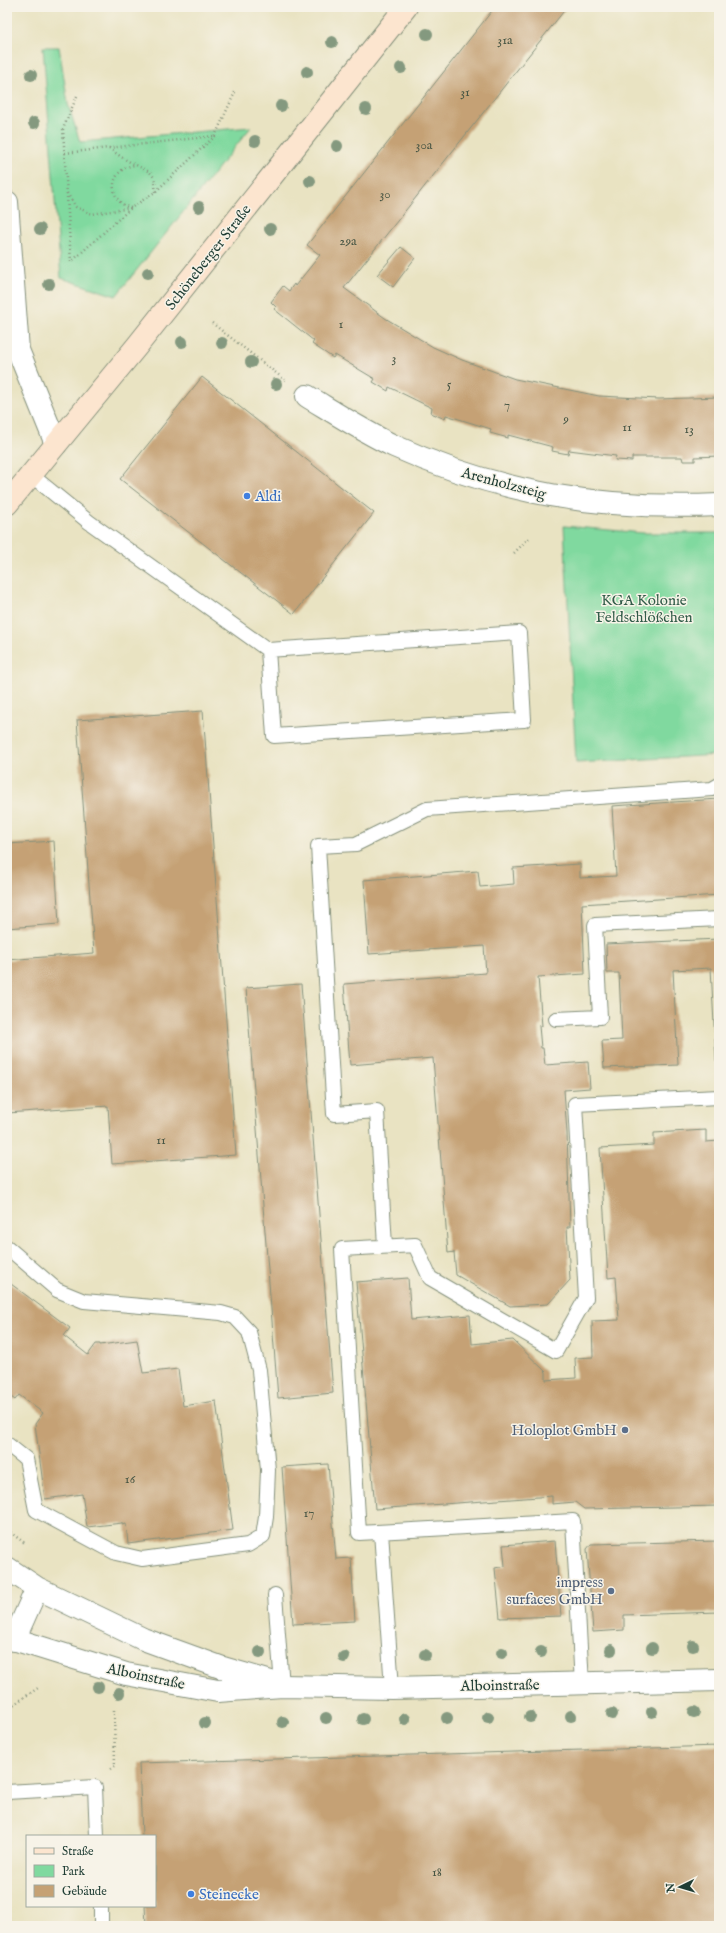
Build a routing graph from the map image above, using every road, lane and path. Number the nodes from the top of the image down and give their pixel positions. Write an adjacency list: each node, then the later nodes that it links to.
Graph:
1 (406, 7): 15 (main road, Schöneberger Straße)
2 (236, 90): 4 (path)
3 (77, 96): 6 (path)
4 (214, 136): 5 (path); 9 (path)
5 (108, 148): 6 (path); 7 (path)
6 (65, 153): 8 (path)
7 (135, 165): 9 (path); 11 (path)
8 (67, 192): 11 (path); 11 (path)
9 (155, 192): 11 (path)
10 (7, 202): 15 (street)
11 (131, 208)
12 (212, 323): 13 (path)
13 (289, 383)
14 (307, 396): 18 (street, Arenholzsteig)
15 (56, 444): 16 (main road, Schöneberger Straße)
16 (31, 476): 17 (main road, Schöneberger Straße); 21 (lane)
17 (7, 504)
18 (719, 505)
19 (529, 538): 20 (path)
20 (514, 553)
21 (268, 650): 21 (lane)
22 (719, 785): 26 (lane)
23 (719, 919): 24 (lane)
24 (556, 1019)
25 (719, 1096): 26 (lane)
26 (385, 1246): 29 (lane)
27 (7, 1247): 28 (lane)
28 (7, 1444)
29 (381, 1532): 35 (lane); 38 (lane)
30 (7, 1568): 31 (street, Alboinstraße)
31 (37, 1588): 33 (street, Alboinstraße); 36 (street, Alboinstraße)
32 (275, 1595): 36 (lane)
33 (9, 1643): 36 (street, Alboinstraße)
34 (719, 1680): 35 (street, Alboinstraße)
35 (582, 1684): 38 (street, Alboinstraße)
36 (282, 1686): 38 (street, Alboinstraße)
37 (38, 1688): 39 (path)
38 (392, 1688)
39 (7, 1709)
40 (114, 1710): 41 (path)
41 (94, 1787): 42 (lane); 43 (lane)
42 (7, 1792)
43 (97, 1835)
44 (100, 1907): 45 (lane)
45 (102, 1926)

